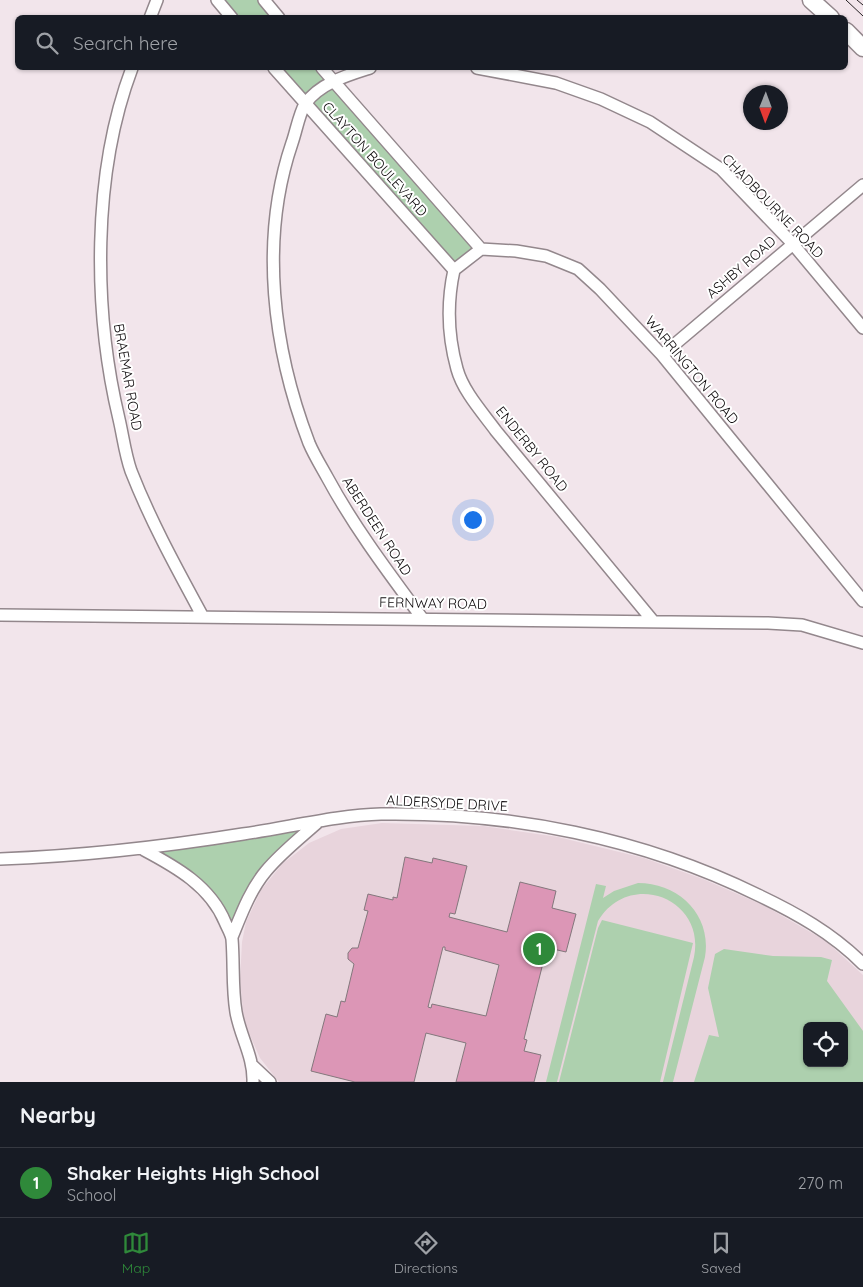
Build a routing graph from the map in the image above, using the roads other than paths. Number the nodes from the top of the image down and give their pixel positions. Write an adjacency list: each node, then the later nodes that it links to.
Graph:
1 (157, 0): 5 (street)
2 (217, 0): 6 (street)
3 (264, 0): 7 (street)
4 (811, 0): 8 (main road)
5 (151, 15)
6 (230, 15)
7 (276, 15)
8 (828, 15)
9 (848, 33): 10 (main road)
10 (863, 48)
11 (131, 70): 26 (street, BRAEMAR ROAD)
12 (276, 70): 17 (street, CLAYTON BOULEVARD)
13 (324, 70): 16 (street, CLAYTON BOULEVARD)
14 (364, 70): 16 (street)
15 (488, 70): 19 (street, CHADBOURNE ROAD)
16 (333, 80): 17 (street); 20 (street, CLAYTON BOULEVARD)
17 (305, 104): 21 (street, CLAYTON BOULEVARD); 27 (street, ABERDEEN ROAD)
18 (863, 185): 19 (street, ASHBY ROAD)
19 (792, 243): 22 (street, CHADBOURNE ROAD); 23 (street, ASHBY ROAD)
20 (481, 249): 21 (street); 23 (street, WARRINGTON ROAD)
21 (454, 270): 28 (street, ENDERBY ROAD)
22 (863, 328)
23 (662, 355): 24 (street, WARRINGTON ROAD)
24 (863, 601)
25 (0, 615): 26 (street, FERNWAY ROAD)
26 (203, 617): 27 (street, FERNWAY ROAD)
27 (422, 618): 28 (street, FERNWAY ROAD)
28 (653, 621): 29 (street, FERNWAY ROAD)
29 (863, 643)
30 (317, 823): 31 (street, ALDERSYDE DRIVE); 33 (street); 34 (street, ALDERSYDE DRIVE)
31 (144, 850): 32 (street, ALDERSYDE DRIVE); 33 (street)
32 (0, 859)
33 (232, 937): 35 (street)
34 (863, 964)
35 (253, 1066): 36 (street); 37 (street)
36 (253, 1082)
37 (270, 1082)

